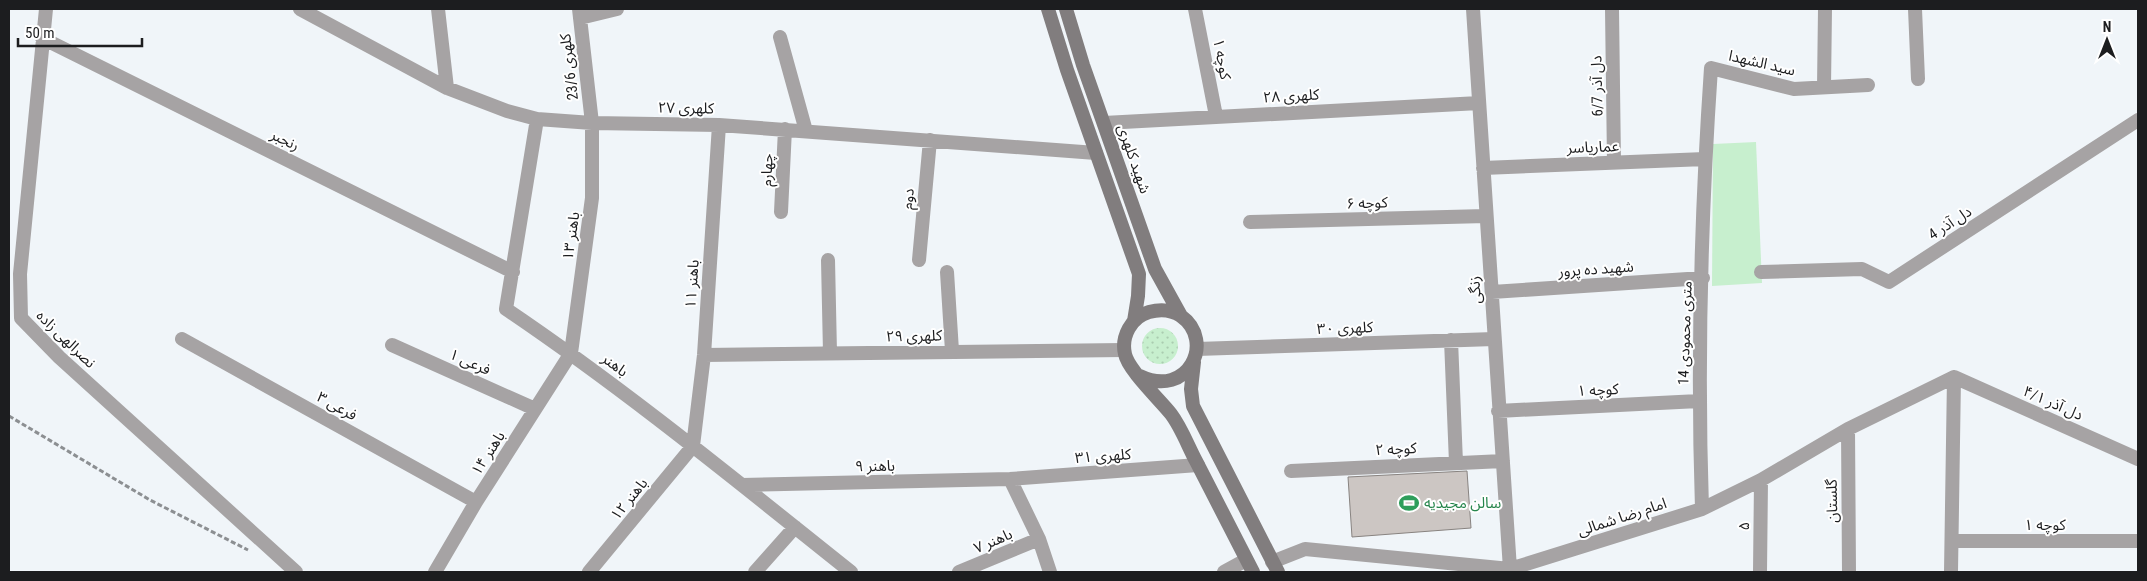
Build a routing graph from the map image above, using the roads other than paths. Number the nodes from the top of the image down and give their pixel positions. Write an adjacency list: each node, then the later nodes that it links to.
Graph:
1 (46, 9): 14 (street, نصرالهی زاده)
2 (300, 9): 18 (street, کلهری ۲۷)
3 (438, 9): 18 (street)
4 (617, 9): 12 (street)
5 (1048, 9): 29 (main road)
6 (1066, 9): 24 (main road, شهید کلهری)
7 (1195, 9): 20 (street, ۱ کوچه)
8 (1474, 9): 19 (street, زنگی)
9 (1612, 9): 31 (street, دل آذر 6/7)
10 (1825, 9): 17 (street)
11 (1915, 9): 15 (street)
12 (580, 13): 23 (street, کلهری 23/6)
13 (780, 37): 27 (street)
14 (42, 38): 38 (street, رنجبر); 79 (street, نصرالهی زاده)
15 (1918, 79)
16 (1868, 85): 17 (street, سید الشهدا)
17 (1824, 87): 30 (street, سید الشهدا)
18 (448, 88): 21 (street, کلهری ۲۷)
19 (1479, 103): 20 (street, کلهری ۲۸); 32 (street, زنگی)
20 (1216, 116): 24 (street, کلهری ۲۸)
21 (537, 119): 23 (street, کلهری ۲۷); 38 (street, باهنر)
22 (2138, 120): 40 (street, دل آذر 4)
23 (592, 122): 25 (street, کلهری ۲۷); 50 (street, باهنر ۱۳)
24 (1104, 123): 43 (main road, شهید کلهری)
25 (718, 125): 26 (street, کلهری ۲۷); 53 (street, باهنر ۱۱)
26 (784, 129): 27 (street, کلهری ۲۷); 33 (street, چهارم)
27 (806, 131): 28 (street, کلهری ۲۷)
28 (930, 140): 29 (street, کلهری ۲۷); 37 (street, دوم)
29 (1096, 153): 44 (main road)
30 (1705, 159): 31 (street, عماریاسر); 41 (street, 14 متری محمودی)
31 (1614, 162): 32 (street, عماریاسر)
32 (1483, 168): 34 (street, زنگی)
33 (781, 212)
34 (1486, 216): 35 (street, ۶ کوچه); 42 (street, زنگی)
35 (1250, 222)
36 (828, 260): 52 (street)
37 (919, 260)
38 (513, 272): 50 (street, باهنر)
39 (947, 272): 51 (street)
40 (1761, 272)
41 (1703, 278): 42 (street, شهید ده پرور); 57 (street, 14 متری محمودی)
42 (1492, 292): 46 (street, زنگی)
43 (1181, 316): 44 (main road); 54 (main road)
44 (1134, 321): 49 (main road)
45 (182, 339): 70 (street, فرعی ۳)
46 (1494, 339): 47 (street, کلهری ۳۰); 59 (street, زنگی)
47 (1451, 340): 54 (street, کلهری ۳۰); 64 (street)
48 (392, 345): 58 (street, فرعی ۱)
49 (1124, 350): 51 (street, کلهری ۲۹); 55 (main road)
50 (571, 352): 58 (street, باهنر ۱۴); 61 (street, باهنر)
51 (952, 352): 52 (street, کلهری ۲۹)
52 (830, 353): 53 (street, کلهری ۲۹)
53 (704, 355): 61 (street, باهنر ۱۱)
54 (1195, 355): 55 (main road); 77 (main road)
55 (1140, 376): 65 (main road)
56 (1954, 377): 60 (street, امام رضا شمالی); 62 (street, دل آذر ۴/۱); 74 (street)
57 (1699, 400): 59 (street, ۱ کوچه); 71 (street, 14 متری محمودی)
58 (535, 409): 70 (street, باهنر ۱۴)
59 (1498, 411): 63 (street, زنگی)
60 (1848, 429): 68 (street, امام رضا شمالی); 88 (street, گلستان)
61 (693, 446): 69 (street, باهنر); 81 (street, باهنر ۱۲)
62 (2138, 459)
63 (1503, 460): 64 (street, ۲ کوچه); 78 (street, زنگی)
64 (1456, 463): 66 (street, ۲ کوچه)
65 (1198, 466): 67 (street, کلهری ۳۱); 76 (main road)
66 (1291, 471)
67 (1010, 479): 69 (street, باهنر ۹); 73 (street)
68 (1761, 480): 71 (street, امام رضا شمالی); 87 (street, ۵)
69 (742, 485): 72 (street, باهنر)
70 (476, 502): 80 (street, باهنر ۱۴)
71 (1702, 508): 78 (street, امام رضا شمالی)
72 (795, 528): 82 (street); 83 (street, باهنر)
73 (1039, 539): 84 (street, باهنر ۷); 85 (street)
74 (1952, 541): 75 (street, کوچه ۱); 89 (street)
75 (2138, 541)
76 (1250, 566): 86 (street)
77 (1275, 567): 78 (street, امام رضا شمالی)
78 (1510, 569)
79 (296, 572)
80 (435, 572)
81 (589, 572)
82 (755, 572)
83 (851, 572)
84 (959, 572)
85 (1050, 572)
86 (1224, 572)
87 (1760, 572)
88 (1849, 572)
89 (1952, 572)

